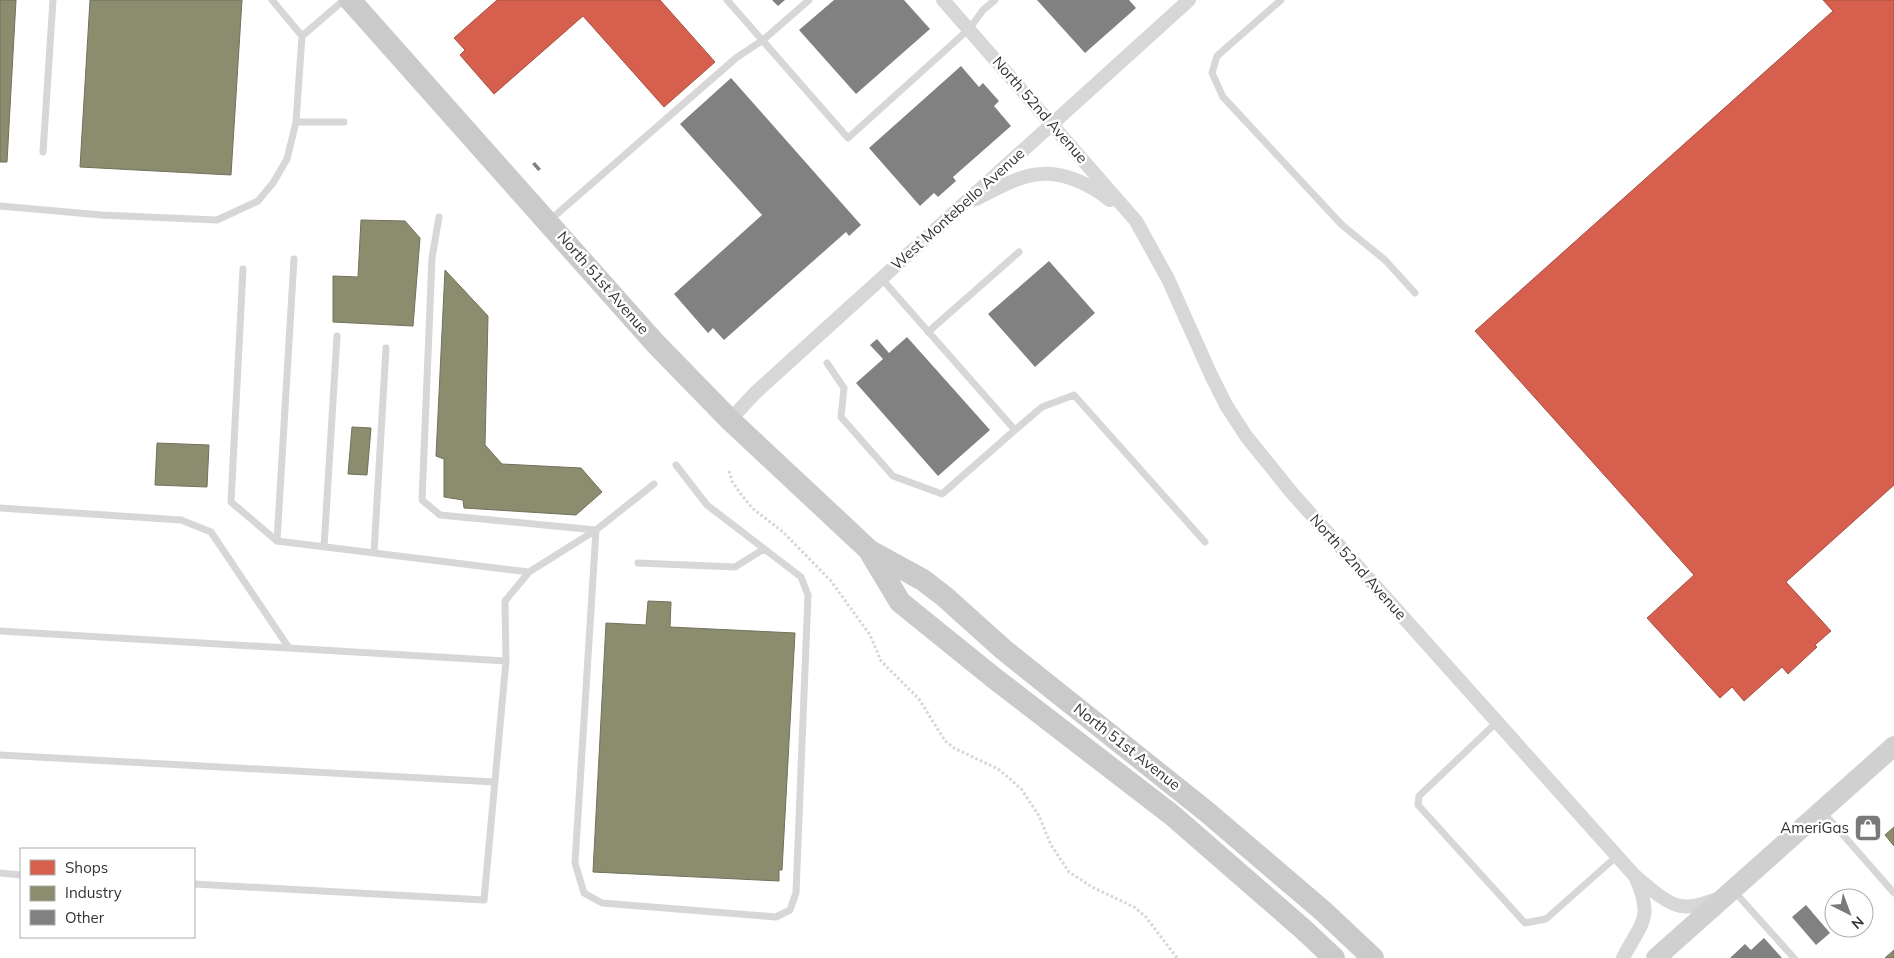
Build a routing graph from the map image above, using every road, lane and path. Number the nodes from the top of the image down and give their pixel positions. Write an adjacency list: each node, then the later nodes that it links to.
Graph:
1 (53, 0): 17 (lane)
2 (272, 0): 12 (lane)
3 (344, 0): 12 (lane)
4 (350, 0): 21 (main road, North 51st Avenue)
5 (727, 0): 13 (lane)
6 (809, 0): 13 (lane)
7 (943, 0): 11 (street, North 52nd Avenue)
8 (995, 0): 11 (lane)
9 (1189, 0): 16 (street, West Montebello Avenue)
10 (1281, 0): 27 (lane)
11 (969, 29): 13 (lane); 16 (street, North 52nd Avenue)
12 (302, 36): 14 (lane)
13 (762, 40): 21 (lane)
14 (296, 122): 15 (lane); 18 (lane)
15 (344, 122)
16 (1051, 123): 19 (street, West Montebello Avenue); 22 (street, North 52nd Avenue)
17 (43, 152)
18 (0, 206)
19 (962, 206): 22 (street, North 52nd Avenue); 26 (street, West Montebello Avenue)
20 (439, 217): 38 (lane)
21 (548, 221): 32 (main road, North 51st Avenue)
22 (1136, 221): 50 (street, North 52nd Avenue)
23 (1019, 252): 28 (lane)
24 (294, 259): 39 (lane)
25 (243, 269): 39 (lane)
26 (882, 278): 28 (lane); 32 (street, West Montebello Avenue)
27 (1415, 293)
28 (928, 332): 33 (lane)
29 (337, 336): 41 (lane)
30 (386, 348): 44 (lane)
31 (826, 363): 33 (lane)
32 (730, 420): 43 (main road, North 51st Avenue)
33 (1015, 430): 40 (lane)
34 (676, 465): 42 (lane)
35 (729, 471): 62 (path)
36 (654, 484): 38 (lane)
37 (0, 508): 48 (lane)
38 (596, 530): 42 (lane); 46 (lane)
39 (277, 541): 41 (lane)
40 (1205, 542)
41 (324, 547): 44 (lane)
42 (764, 549): 45 (lane)
43 (870, 551): 63 (main road, North 51st Avenue); 64 (main road, North 51st Avenue)
44 (374, 553): 46 (lane)
45 (638, 563)
46 (529, 572): 49 (lane)
47 (0, 631): 48 (lane)
48 (289, 648): 49 (lane)
49 (506, 661): 53 (lane)
50 (1497, 722): 55 (street, North 52nd Avenue); 55 (lane)
51 (1894, 746): 54 (main road)
52 (0, 755): 53 (lane)
53 (495, 782): 59 (lane)
54 (1822, 810): 60 (main road); 61 (lane)
55 (1617, 856): 58 (street, North 52nd Avenue)
56 (0, 874): 57 (lane)
57 (20, 875)
58 (1634, 876): 60 (street, North 52nd Avenue); 65 (street, North 52nd Avenue)
59 (195, 884)
60 (1729, 893): 66 (main road); 67 (lane)
61 (1894, 893)
62 (1177, 958)
63 (1334, 958)
64 (1373, 958)
65 (1623, 958)
66 (1656, 958)
67 (1794, 958)

